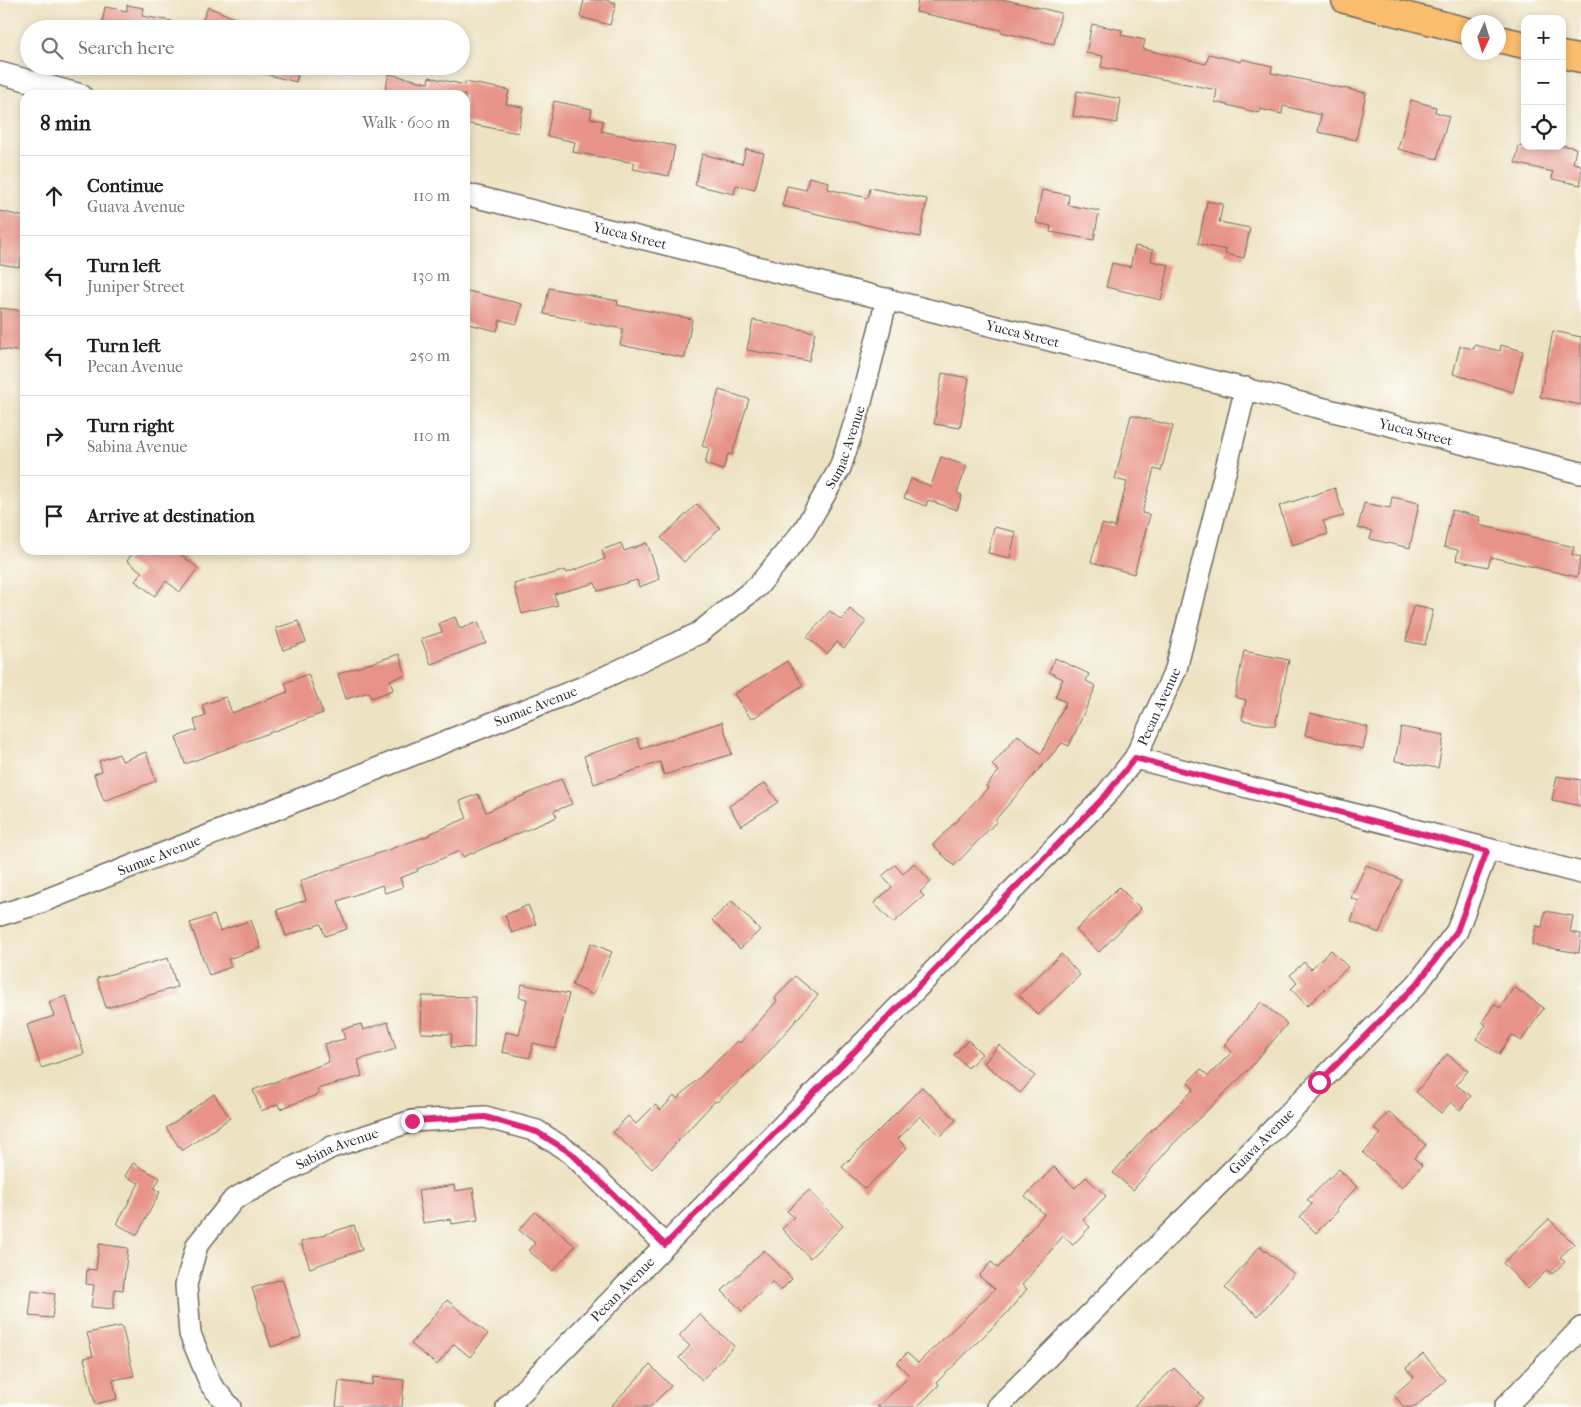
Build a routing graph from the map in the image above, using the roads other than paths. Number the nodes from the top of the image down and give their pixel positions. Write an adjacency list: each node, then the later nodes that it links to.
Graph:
1 (1345, 0): 2 (main road)
2 (1461, 29)
3 (1506, 41): 4 (main road)
4 (1521, 44)
5 (1566, 56): 6 (main road)
6 (1581, 59)
7 (0, 73): 8 (street)
8 (63, 90)
9 (470, 195): 10 (street, Yucca Street)
10 (887, 299): 11 (street, Yucca Street); 16 (street, Sumac Avenue)
11 (1246, 388): 12 (street, Yucca Street); 13 (street, Pecan Avenue)
12 (1581, 473)
13 (1135, 758): 14 (street); 17 (street, Pecan Avenue)
14 (1487, 851): 15 (street); 21 (street, Guava Avenue)
15 (1581, 873)
16 (0, 915)
17 (665, 1245): 19 (street, Sabina Avenue); 20 (street, Pecan Avenue)
18 (1581, 1328): 22 (street)
19 (230, 1407)
20 (507, 1407)
21 (998, 1407)
22 (1505, 1407)

